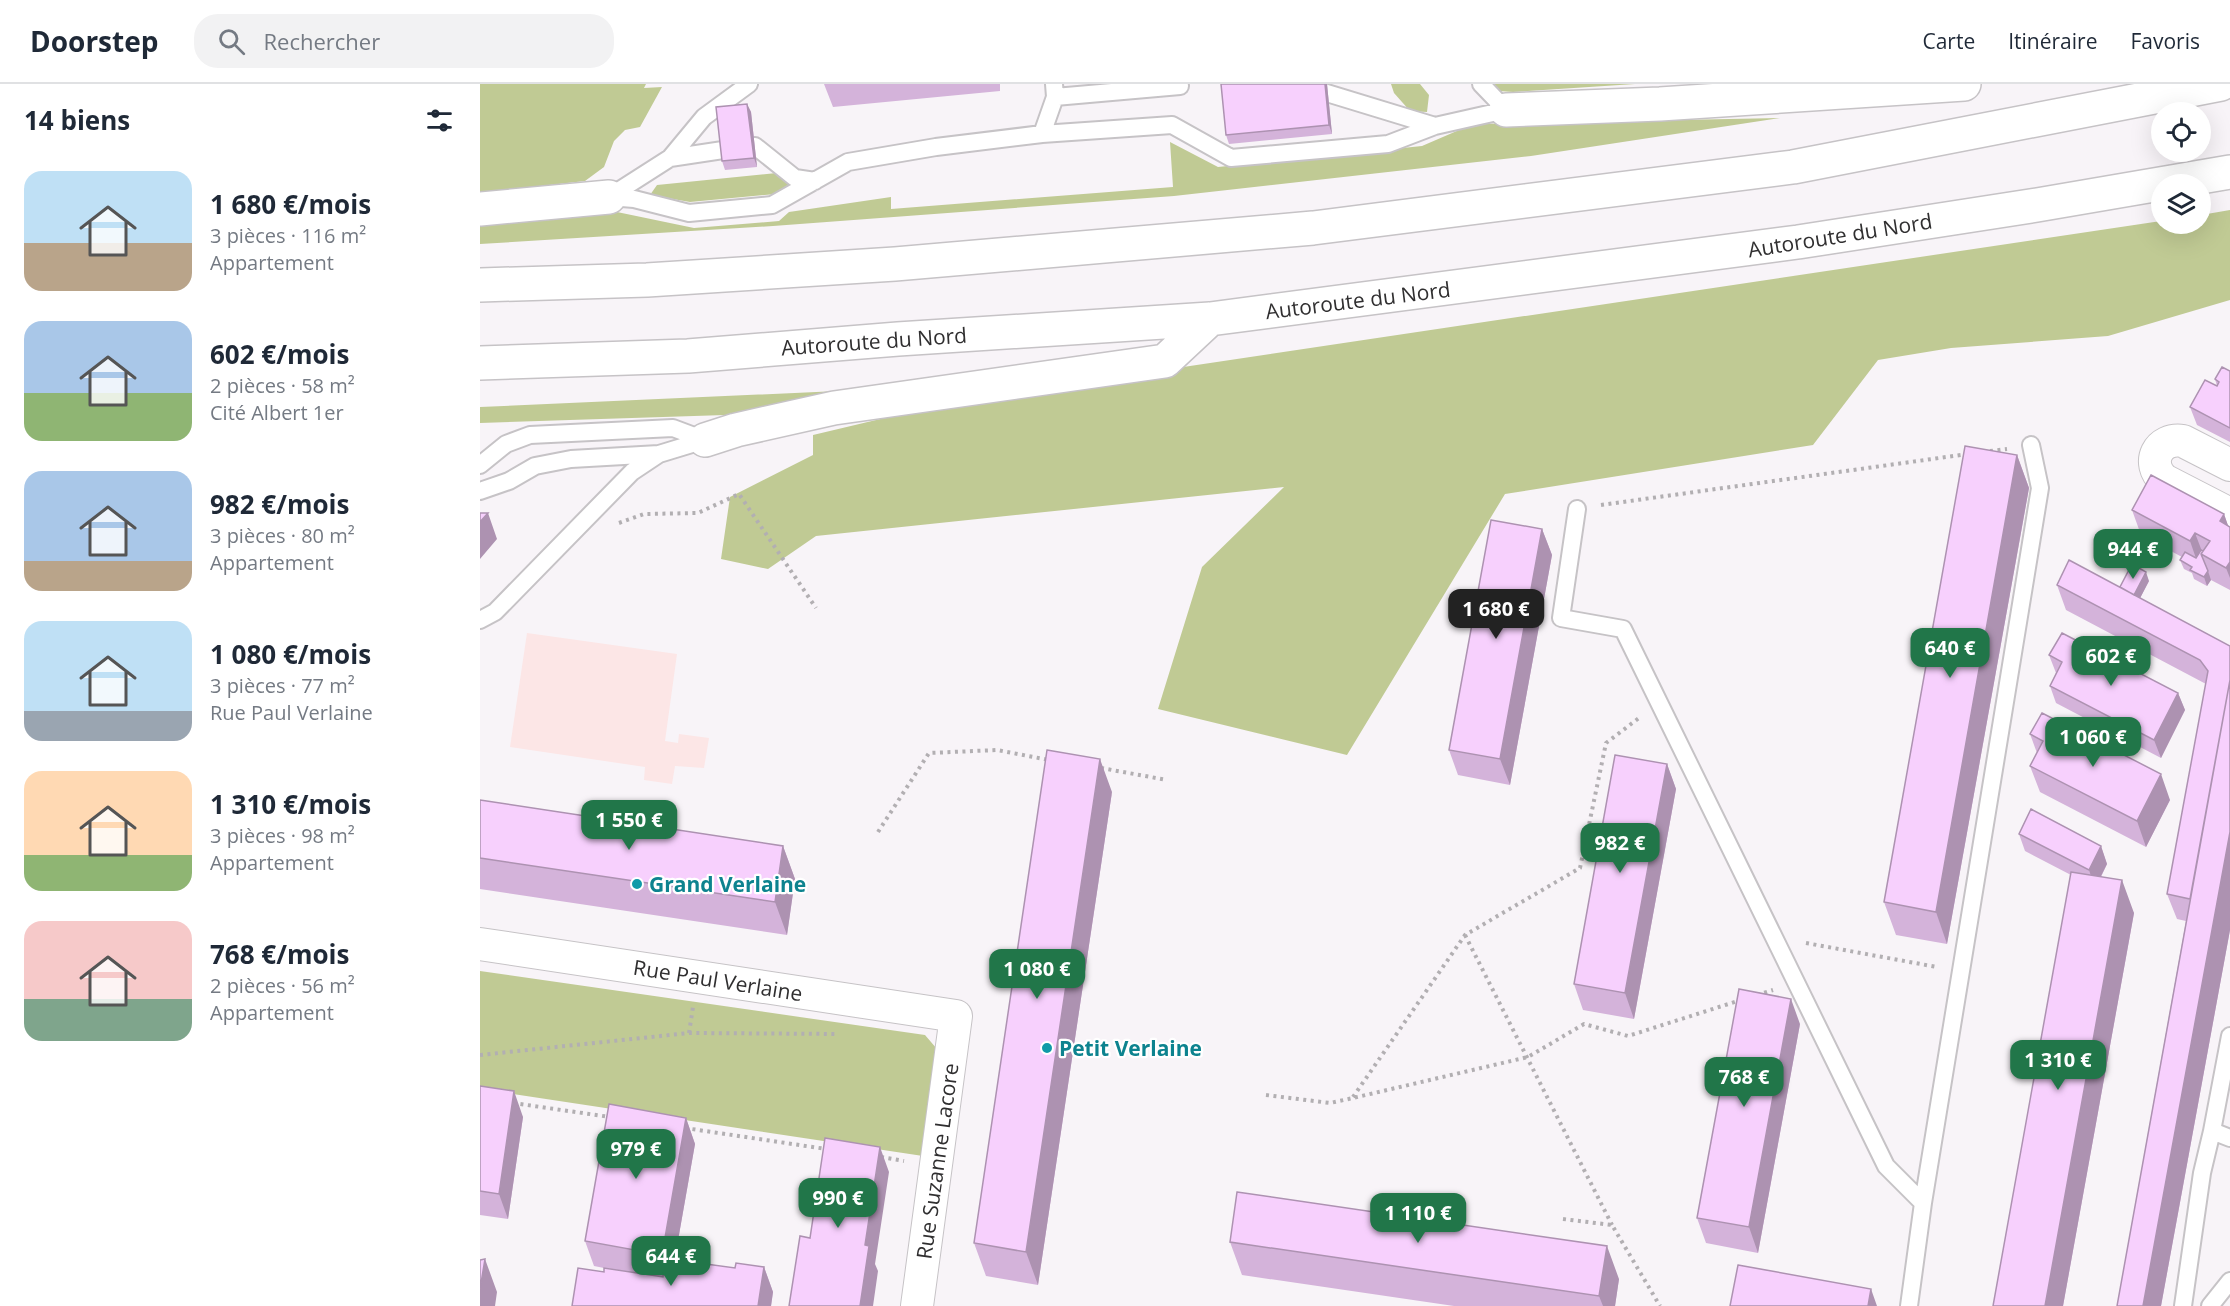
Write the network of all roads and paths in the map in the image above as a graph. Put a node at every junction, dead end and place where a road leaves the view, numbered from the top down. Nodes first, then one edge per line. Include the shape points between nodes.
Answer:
1 (748, 84) edge
2 (1481, 84) edge
3 (1964, 84) edge
4 (2221, 84) edge
5 (1180, 86) dead end
6 (1294, 88) edge
7 (1055, 91) edge
8 (1506, 110) junction
9 (1435, 126) junction
10 (1042, 134) junction
11 (755, 146) edge
12 (723, 150) edge
13 (670, 158) junction
14 (2230, 172) edge
15 (815, 181) junction
16 (609, 197) junction
17 (480, 210) edge
18 (480, 285) edge
19 (1210, 319) junction
20 (480, 363) edge
21 (705, 440) junction
22 (2031, 445) joint
23 (1985, 452) edge
24 (1973, 453) edge
25 (659, 454) junction
26 (480, 465) edge
27 (2230, 465) edge
28 (480, 491) edge
29 (1577, 509) joint
30 (2230, 514) edge
31 (614, 525) dead end
32 (816, 608) dead end
33 (480, 620) edge
34 (1659, 703) junction
35 (1053, 760) edge
36 (1099, 768) edge
37 (1167, 780) dead end
38 (878, 832) dead end
39 (1465, 935) junction
40 (1775, 939) junction
41 (480, 944) edge
42 (1961, 971) junction
43 (1796, 983) junction
44 (956, 1016) joint
45 (840, 1034) dead end
46 (2230, 1036) edge
47 (480, 1055) edge
48 (1528, 1057) junction
49 (1266, 1095) dead end
50 (1353, 1098) junction
51 (503, 1101) edge
52 (620, 1119) edge
53 (679, 1127) edge
54 (2212, 1131) junction
55 (2230, 1138) edge
56 (831, 1150) edge
57 (878, 1157) edge
58 (936, 1166) junction
59 (1923, 1203) junction
60 (1563, 1220) dead end
61 (1612, 1225) junction
62 (2230, 1281) edge
63 (917, 1306) edge
64 (1660, 1306) edge
65 (1909, 1306) edge
66 (2183, 1306) edge
67 (2210, 1306) edge

1 - 13 lane via 705,117
2 - 8 lane
3 - 8 highway
4 - 18 highway via 1793,167 1313,228 895,264 647,280
5 - 7 lane
6 - 9 lane via 1317,90
7 - 10 lane
8 - 9 lane
9 - 10 lane via 1388,144 1231,158 1172,125
10 - 15 lane via 848,162
11 - 15 lane via 795,177
12 - 13 lane
13 - 16 lane
14 - 19 highway, Autoroute du Nord via 1798,242
15 - 16 lane via 772,205 689,213
16 - 17 highway
19 - 20 highway, Autoroute du Nord via 688,356
19 - 21 highway via 1165,362 834,408
21 - 25 lane
21 - 26 lane via 673,428 530,435 506,444
22 - 23 path
22 - 42 lane via 2040,488
24 - 29 path
25 - 28 lane via 571,459 535,466 509,482
25 - 33 lane via 632,472 495,612
27 - 30 street via 2175,440 2162,445 2154,463 2164,480
29 - 34 lane via 1561,618 1623,629
31 - 32 path via 644,514 698,513 739,494
34 - 39 path via 1606,743 1580,868
34 - 40 lane
35 - 38 path via 997,750 929,753
36 - 37 path
39 - 48 path
39 - 50 path
40 - 42 path
40 - 43 lane
41 - 44 street, Rue Paul Verlaine
42 - 59 lane
43 - 48 path via 1628,1036 1584,1024
43 - 59 lane via 1886,1166
44 - 58 street, Rue Suzanne Lacore
45 - 47 path via 689,1033
46 - 54 lane
48 - 50 path
48 - 61 path
49 - 50 path via 1330,1103
51 - 52 path
53 - 56 path
54 - 55 lane
54 - 66 lane
57 - 58 path
58 - 63 street, Rue Suzanne Lacore
59 - 65 lane
60 - 61 path
61 - 64 path
62 - 67 lane

